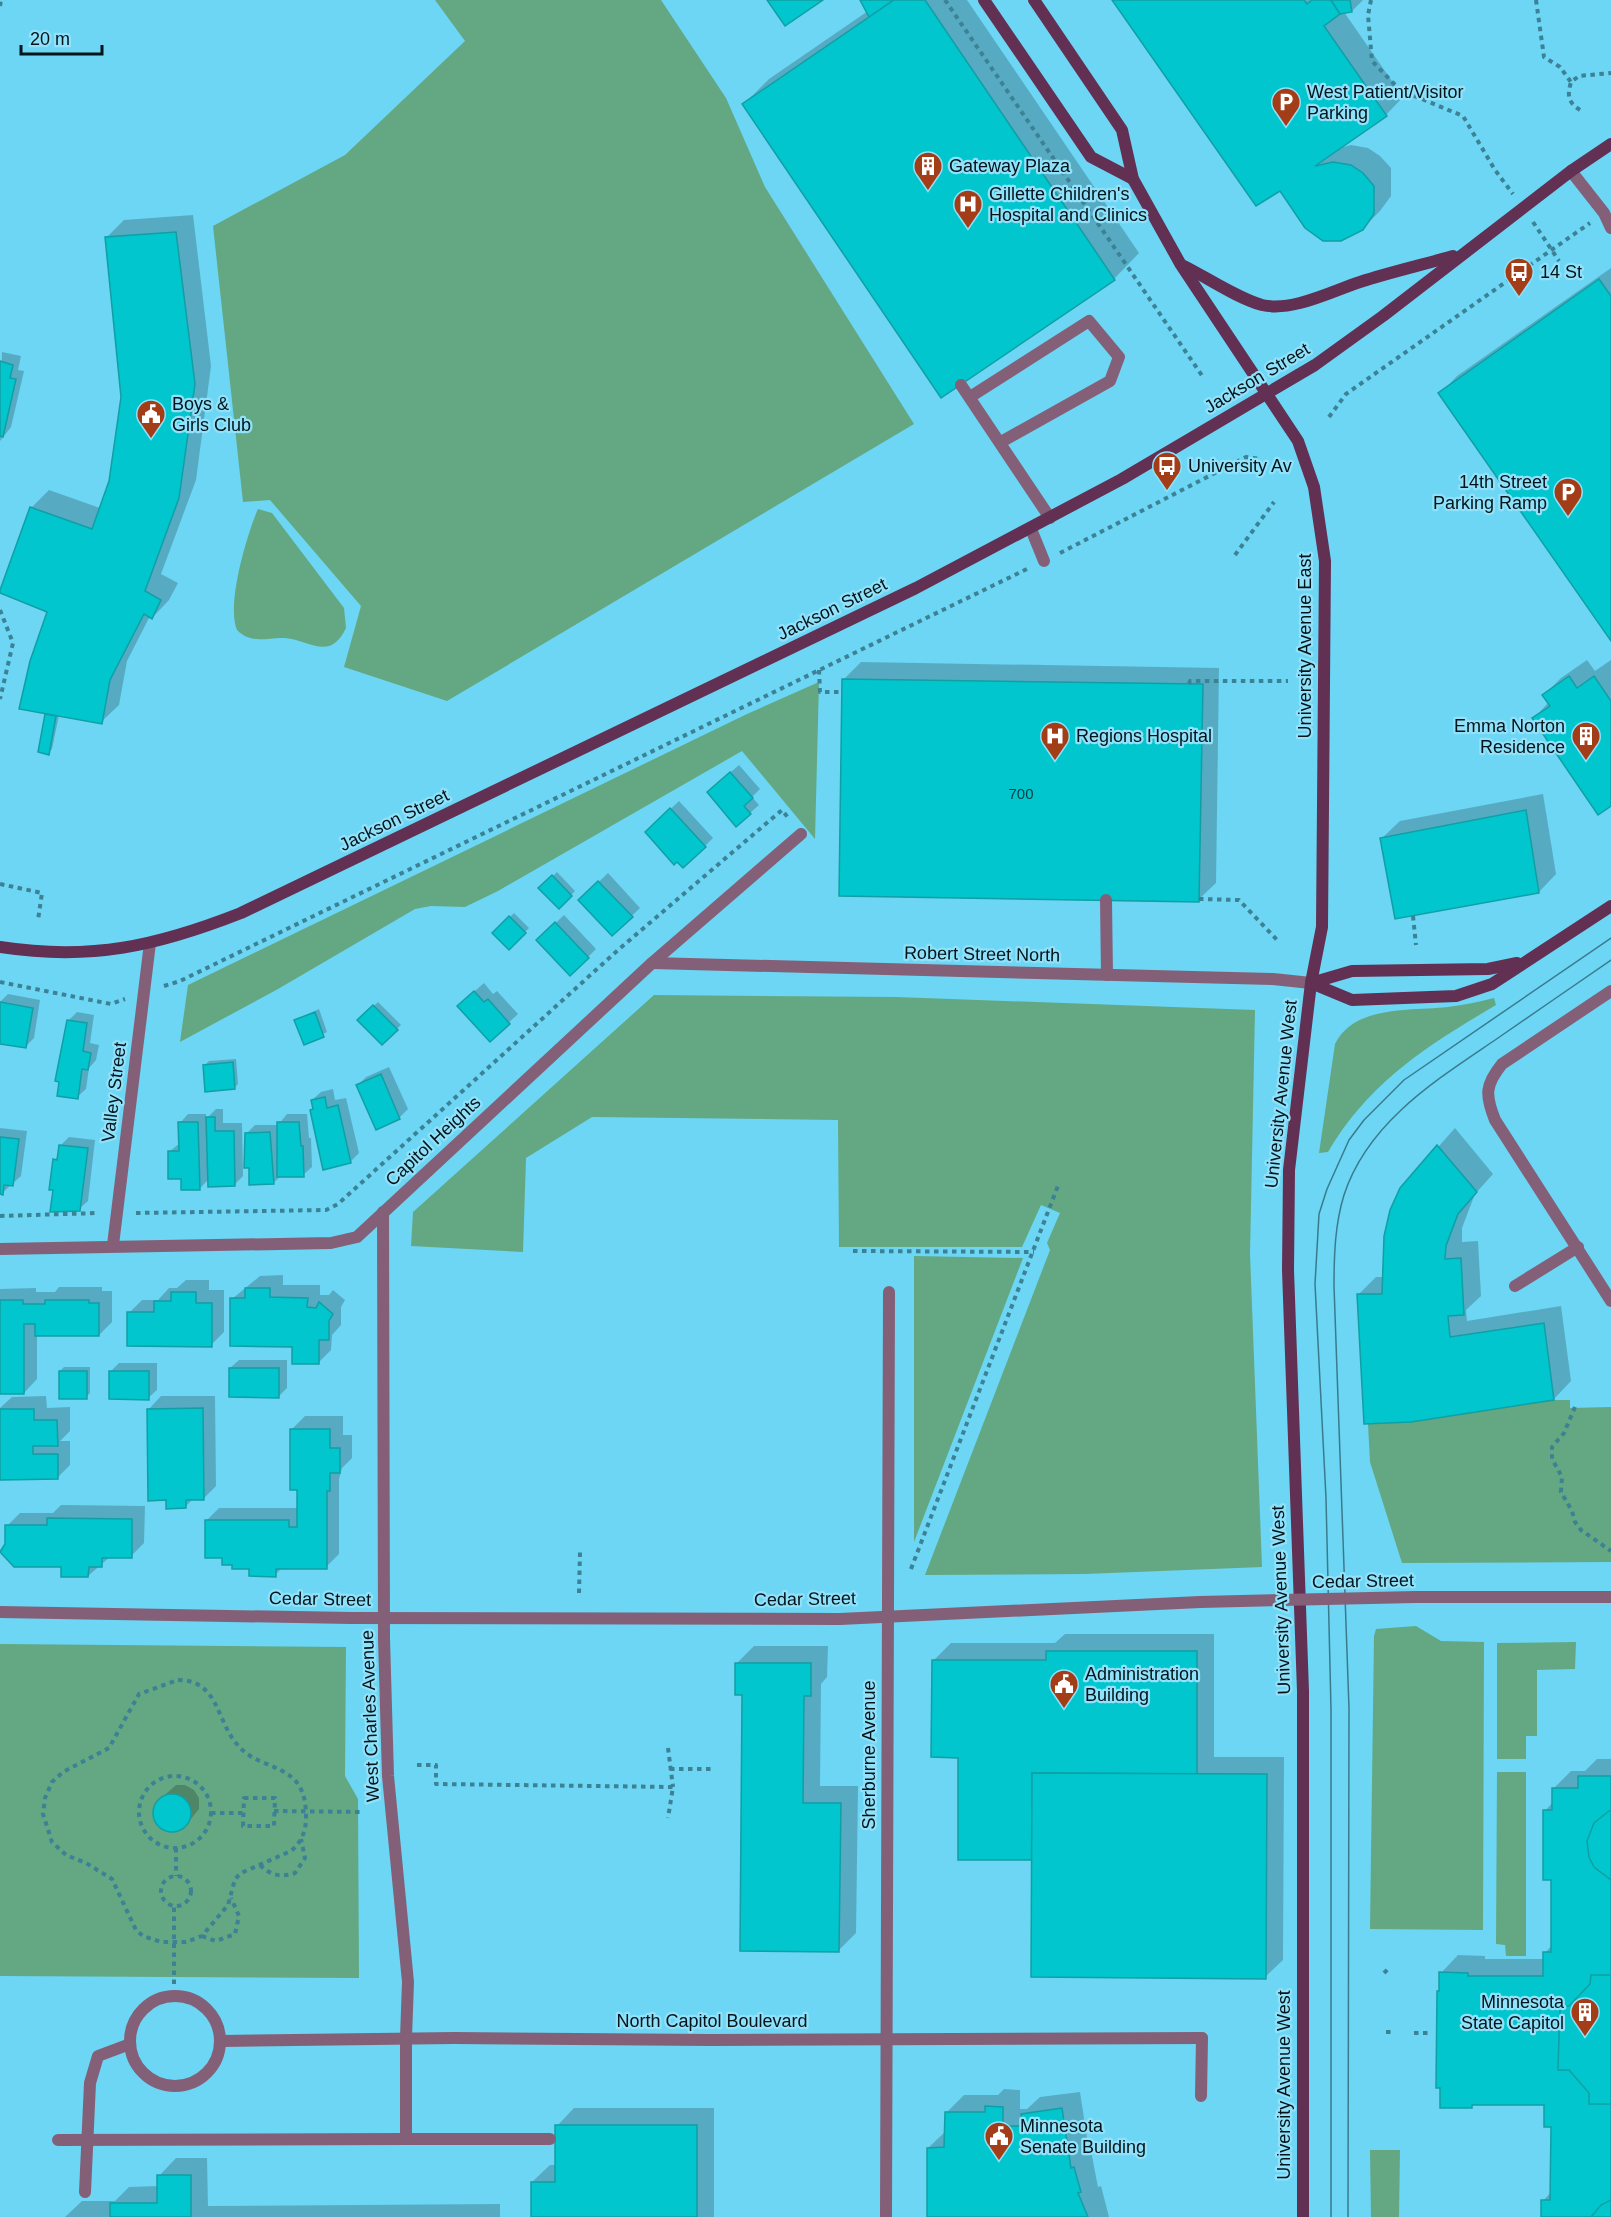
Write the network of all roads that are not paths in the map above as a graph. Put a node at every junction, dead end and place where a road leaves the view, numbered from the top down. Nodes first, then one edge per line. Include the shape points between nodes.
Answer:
1 (984, 0) edge
2 (1034, 0) edge
3 (1611, 144) edge
4 (1571, 171) junction
5 (1133, 179) junction
6 (1611, 228) edge
7 (1460, 254) junction
8 (1181, 265) junction
9 (961, 385) dead end
10 (1268, 393) junction
11 (970, 397) junction
12 (1001, 442) junction
13 (1050, 518) junction
14 (1031, 529) junction
15 (1044, 561) road end
16 (801, 834) road end
17 (1106, 900) dead end
18 (1611, 906) edge
19 (150, 943) junction
20 (0, 947) edge
21 (1526, 960) junction
22 (652, 963) junction
23 (1107, 975) junction
24 (1311, 983) junction
25 (1611, 991) edge
26 (383, 1212) junction
27 (113, 1245) junction
28 (1578, 1247) junction
29 (0, 1249) edge
30 (1515, 1286) dead end
31 (889, 1292) dead end
32 (1611, 1301) edge
33 (1611, 1597) edge
34 (0, 1612) edge
35 (887, 1615) junction
36 (384, 1618) junction
37 (406, 2038) junction
38 (886, 2039) junction
39 (221, 2041) junction
40 (130, 2044) junction
41 (1201, 2096) dead end
42 (406, 2139) junction
43 (550, 2139) dead end
44 (58, 2140) dead end
45 (86, 2140) junction
46 (85, 2192) dead end
47 (886, 2217) edge
48 (1303, 2217) edge

1 - 5 main road via 1091,157
2 - 5 main road, University Avenue East via 1122,130
3 - 4 main road, Jackson Street
4 - 6 street
4 - 7 main road, Jackson Street
5 - 8 main road, University Avenue East
7 - 8 main road via 1279,305 1251,301
7 - 10 main road, Jackson Street via 1374,323
8 - 10 main road, University Avenue East
9 - 11 street
10 - 13 main road, Jackson Street
10 - 24 main road, University Avenue East via 1298,441 1311,478 1325,561 1322,927
11 - 12 street
11 - 12 street via 1089,321 1119,357 1110,381
12 - 13 street
13 - 14 main road, Jackson Street
14 - 15 street
14 - 19 main road, Jackson Street via 241,913 197,931
16 - 22 street, Capitol Heights
17 - 23 street
18 - 21 main road, Robert Street North
19 - 20 main road, Jackson Street via 108,952 65,954
19 - 27 street, Valley Street
21 - 24 main road, Robert Street North via 1488,969 1352,971
21 - 24 main road, Robert Street North via 1492,984 1456,996 1352,1000
22 - 23 street, Robert Street North
22 - 26 street, Capitol Heights
23 - 24 street, Robert Street North
24 - 48 main road, University Avenue West via 1289,1170 1288,1259 1303,1691
25 - 28 street via 1502,1064 1490,1079 1487,1101 1495,1120
26 - 27 street, Capitol Heights via 357,1237 331,1243
26 - 36 street, West Charles Avenue
27 - 29 street, Capitol Heights
28 - 30 street
28 - 32 street
31 - 35 street, Sherburne Avenue
33 - 35 street, Cedar Street, bridge via 1200,1602
34 - 36 street, Cedar Street
35 - 36 street, Cedar Street
35 - 38 street, Sherburne Avenue
36 - 37 street, West Charles Avenue via 388,1776 408,1982
37 - 38 street, North Capitol Boulevard
37 - 39 street, North Capitol Boulevard
37 - 42 street, West Charles Avenue
38 - 41 street, North Capitol Boulevard via 1202,2038
38 - 47 street, Sherburne Avenue
39 - 40 street via 217,2059 208,2071 197,2081 183,2085 154,2081 134,2059
39 - 40 street via 213,2016 203,2005 175,1995 148,2005 131,2029
40 - 45 street via 98,2056 90,2084
42 - 43 street
42 - 45 street
44 - 45 street
45 - 46 street

